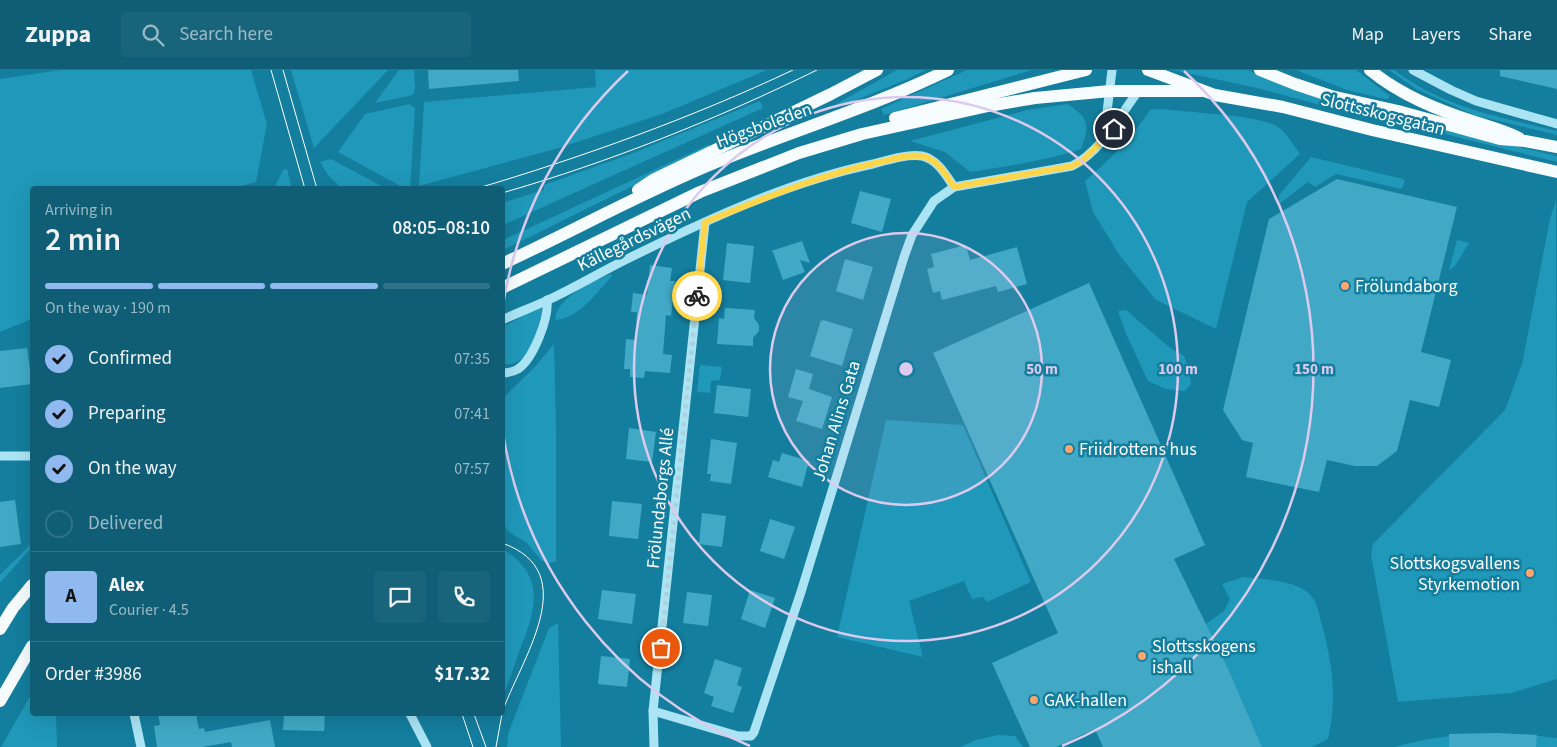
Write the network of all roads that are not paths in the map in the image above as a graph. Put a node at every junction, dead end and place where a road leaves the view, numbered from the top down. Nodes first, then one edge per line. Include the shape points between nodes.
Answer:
1 (876, 70) edge
2 (948, 70) edge
3 (1086, 70) edge
4 (1112, 70) edge
5 (1148, 70) edge
6 (1260, 70) edge
7 (1370, 70) edge
8 (1413, 70) edge
9 (1139, 90) junction
10 (1110, 91) junction
11 (1201, 91) junction
12 (1557, 124) edge
13 (1104, 138) junction
14 (1525, 141) junction
15 (1557, 147) edge
16 (799, 153) junction
17 (1557, 172) edge
18 (954, 187) junction
19 (595, 219) junction
20 (705, 222) junction
21 (505, 263) edge
22 (505, 287) edge
23 (547, 300) junction
24 (505, 319) edge
25 (505, 372) edge
26 (0, 456) edge
27 (30, 456) edge
28 (30, 587) edge
29 (0, 629) edge
30 (30, 649) edge
31 (0, 700) edge
32 (653, 711) junction
33 (134, 716) edge
34 (411, 716) edge
35 (141, 747) edge
36 (427, 747) edge
37 (654, 747) edge

1 - 19 main road, Högsboleden via 653,180
2 - 19 main road, Högsboleden via 866,107 718,161
3 - 16 main road, Högsboleden via 880,122 831,138
4 - 10 street
5 - 11 main road, Slottsskogsgatan
6 - 14 main road, Slottsskogsgatan via 1331,96 1398,110 1500,139
7 - 14 main road, Slottsskogsgatan via 1397,89 1434,107 1504,130
8 - 12 street via 1476,101
9 - 10 main road, Slottsskogsgatan
9 - 11 main road, Slottsskogsgatan
9 - 13 street, Johan Alins Gata via 1114,129
10 - 13 street
10 - 16 main road, Högsboleden via 988,106 862,134
11 - 17 main road, Slottsskogsgatan via 1284,107
13 - 18 street, Johan Alins Gata via 1082,161 1072,166
14 - 15 main road, Slottsskogsgatan
16 - 22 main road, Högsboleden via 700,192
18 - 20 street, Källegårdsvägen via 931,160 921,156 902,157 840,171
18 - 32 street, Johan Alins Gata via 934,201 912,235 754,732 751,736 738,736
19 - 21 main road, Högsboleden
20 - 23 street, Källegårdsvägen
20 - 32 street, Frölundaborgs Allé
23 - 24 street, Källegårdsvägen
23 - 25 street via 544,327 525,362 516,370
26 - 27 street
28 - 29 main road
30 - 31 main road
32 - 37 street, Frölundaborgs Allé
33 - 35 street
34 - 36 street

